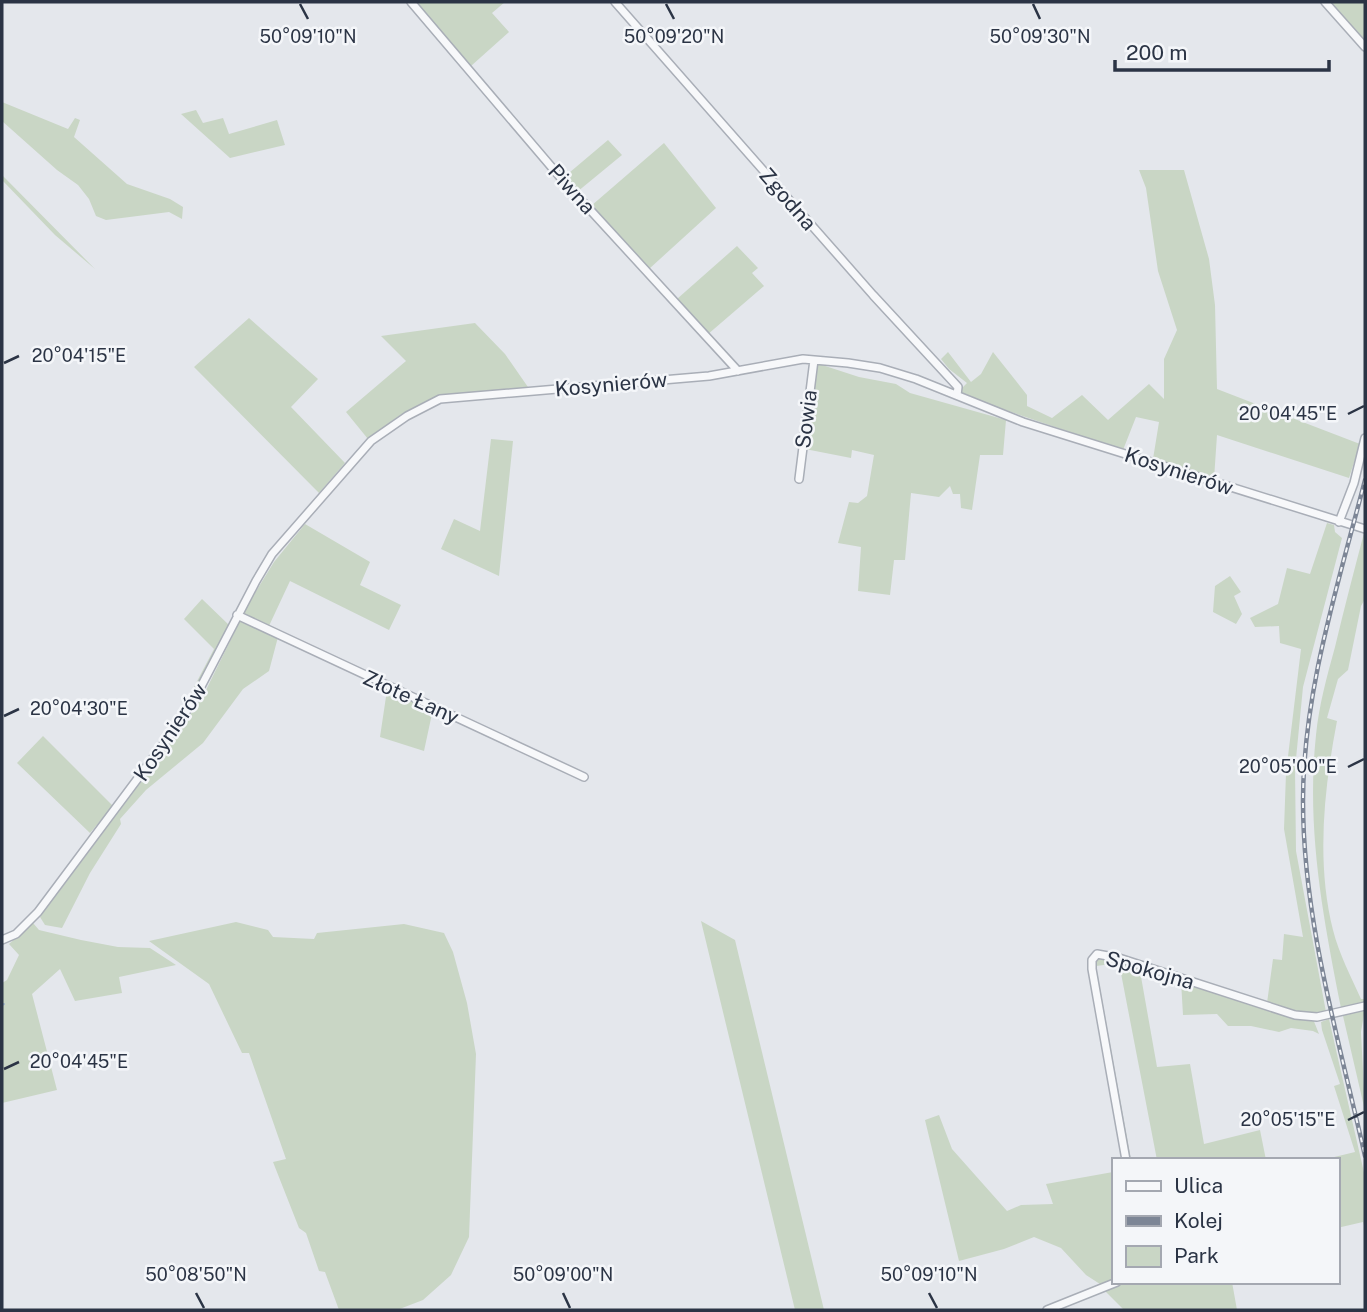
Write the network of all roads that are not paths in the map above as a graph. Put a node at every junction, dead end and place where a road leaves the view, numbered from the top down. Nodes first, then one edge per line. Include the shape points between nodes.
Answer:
1 (411, 2) edge
2 (615, 2) edge
3 (1325, 2) edge
4 (1365, 47) edge
5 (814, 360) junction
6 (738, 371) junction
7 (957, 395) junction
8 (1365, 438) edge
9 (799, 479) dead end
10 (1339, 522) junction
11 (1365, 529) edge
12 (237, 615) junction
13 (584, 777) dead end
14 (2, 940) edge
15 (1365, 1006) edge
16 (1126, 1158) edge
17 (1113, 1284) edge
18 (1047, 1310) edge

1 - 6 street, Piwna via 560,177
2 - 7 street, Zgodna via 958,387
3 - 4 street
5 - 6 street, Kosynierów
5 - 7 street, Kosynierów via 880,368
5 - 9 street, Sowia
6 - 12 street, Kosynierów via 440,399 371,441 272,554
7 - 10 street, Kosynierów via 1023,422
8 - 10 street
10 - 11 street, Kosynierów
12 - 13 street, Złote Łany
12 - 14 street, Kosynierów via 194,700 68,873 26,925
15 - 16 street, Spokojna via 1317,1017 1295,1015 1097,954 1092,969
17 - 18 street

